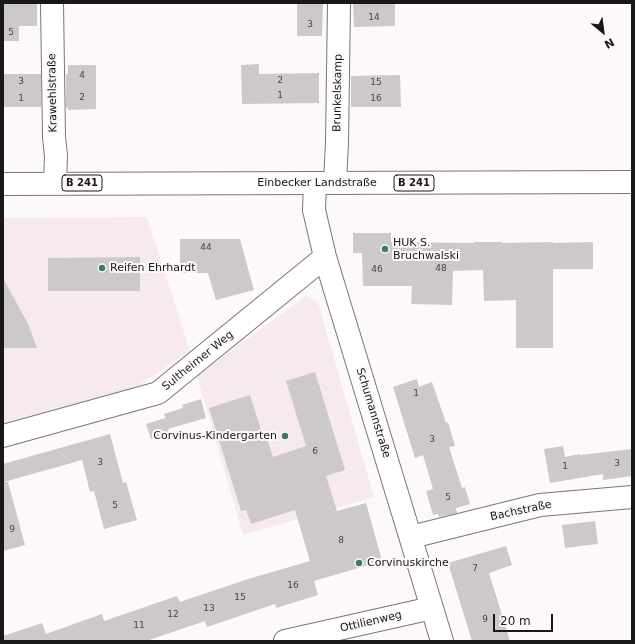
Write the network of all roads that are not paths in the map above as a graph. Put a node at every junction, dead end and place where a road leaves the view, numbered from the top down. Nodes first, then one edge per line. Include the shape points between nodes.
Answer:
1 (52, 3) edge
2 (339, 3) edge
3 (632, 182) edge
4 (55, 183) junction
5 (325, 183) junction
6 (3, 184) edge
7 (325, 257) junction
8 (3, 436) edge
9 (632, 497) edge
10 (411, 537) junction
11 (432, 608) junction
12 (286, 641) edge
13 (442, 641) edge

1 - 4 street, Krawehlstraße
2 - 5 street, Brunkelskamp via 337,142
3 - 5 street, Einbecker Landstraße / B 241
4 - 5 street, Einbecker Landstraße / B 241
4 - 6 street, Einbecker Landstraße / B 241
5 - 7 street, Schumannstraße via 314,210
7 - 8 street, Sultheimer Weg via 158,393
7 - 10 street, Schumannstraße
9 - 10 street, Bachstraße via 540,505
10 - 11 street, Schumannstraße
11 - 12 street, Ottilienweg
11 - 13 street, Schumannstraße

